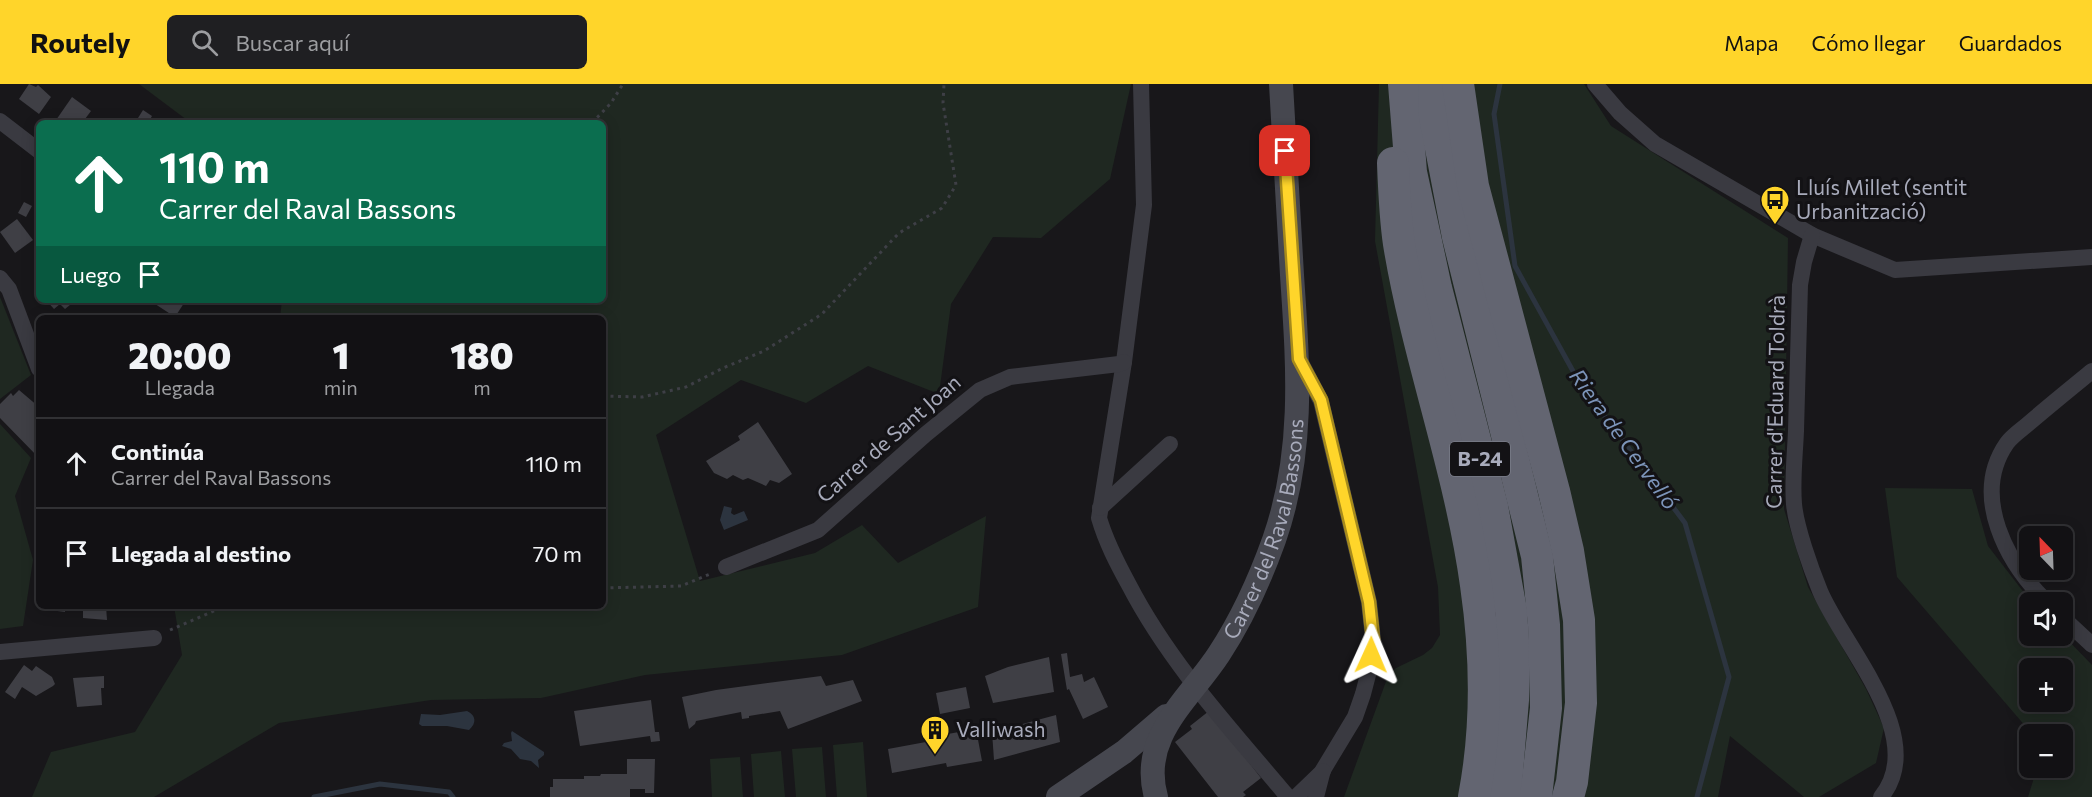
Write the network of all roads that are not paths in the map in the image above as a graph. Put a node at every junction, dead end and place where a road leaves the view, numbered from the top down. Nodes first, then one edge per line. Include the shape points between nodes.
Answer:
1 (1142, 84) edge
2 (1281, 84) edge
3 (1398, 84) edge
4 (1404, 84) edge
5 (1434, 84) edge
6 (1458, 84) edge
7 (1595, 84) edge
8 (0, 121) edge
9 (36, 149) edge
10 (1812, 235) junction
11 (2092, 257) edge
12 (0, 278) edge
13 (1299, 359) junction
14 (36, 361) edge
15 (1124, 362) junction
16 (2092, 371) edge
17 (1170, 444) dead end
18 (1100, 507) junction
19 (726, 567) road end
20 (2039, 592) edge
21 (2073, 627) edge
22 (154, 638) road end
23 (2092, 645) edge
24 (0, 652) edge
25 (1195, 686) junction
26 (1180, 705) junction
27 (1323, 770) junction
28 (1058, 797) edge
29 (1156, 797) edge
30 (1288, 797) edge
31 (1296, 797) edge
32 (1316, 797) edge
33 (1474, 797) edge
34 (1505, 797) edge
35 (1536, 797) edge
36 (1568, 797) edge
37 (1881, 797) edge

1 - 15 street via 1144,205
2 - 13 street, Carrer del Raval Bassons
3 - 33 highway via 1392,144 1399,242 1476,584 1482,641 1482,709
4 - 34 highway, B-24 via 1411,172 1436,288 1492,506 1511,610 1515,656
5 - 35 highway, B-24 via 1435,117 1458,237 1537,556 1546,708
6 - 36 highway via 1473,186 1554,491 1579,620 1581,703
7 - 10 street via 1655,144
8 - 9 street
10 - 11 street via 1895,270
10 - 37 street, Carrer d'Eduard Toldrà via 1800,285 1794,505 1820,590 1872,682 1894,733 1895,771
12 - 14 street via 9,289
13 - 25 street, Carrer del Raval Bassons via 1295,451 1275,538 1244,610
13 - 27 street via 1321,400 1369,602 1373,639 1369,671 1354,717
15 - 18 street
15 - 19 street, Carrer de Sant Joan via 1010,377 980,390 818,530
16 - 20 street via 2007,442 1992,476 1992,507 2000,536 2017,566
17 - 18 street
18 - 25 street via 1106,542 1147,620
21 - 23 street
22 - 24 street
25 - 26 street, Carrer del Raval Bassons
25 - 30 street
26 - 28 street via 1124,752
26 - 29 street via 1156,745 1152,768
27 - 31 street
27 - 32 street

